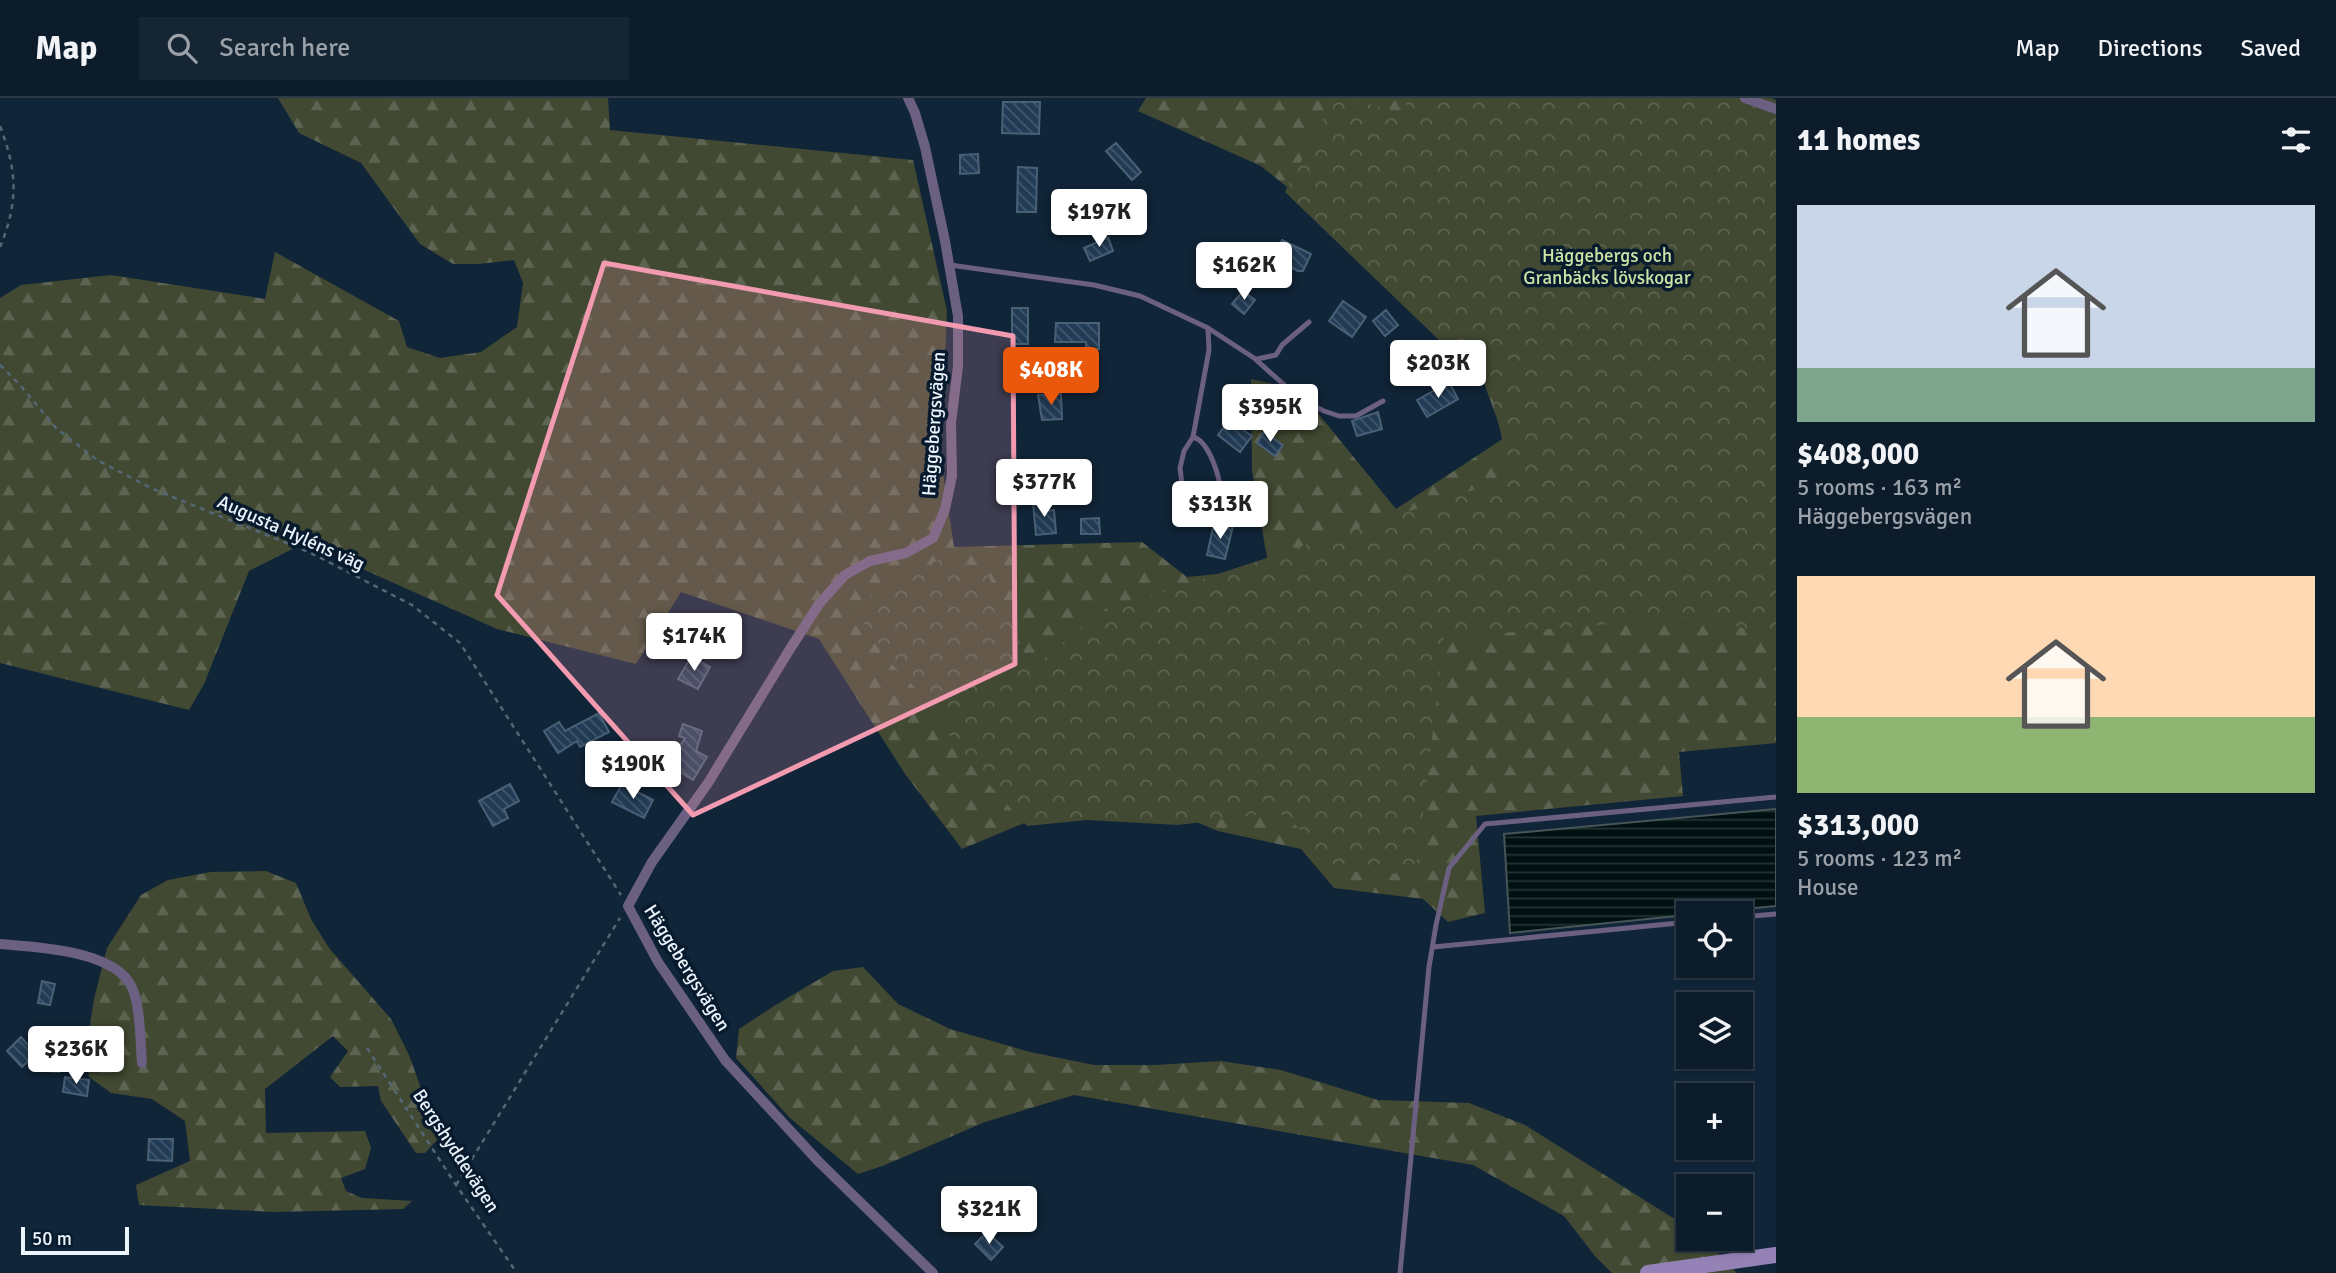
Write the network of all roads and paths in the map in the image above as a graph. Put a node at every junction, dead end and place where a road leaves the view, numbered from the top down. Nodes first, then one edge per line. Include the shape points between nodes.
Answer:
1 (908, 98) edge
2 (1745, 98) edge
3 (1776, 109) edge
4 (0, 126) edge
5 (0, 247) edge
6 (950, 265) junction
7 (1309, 322) dead end
8 (1208, 328) junction
9 (1254, 358) junction
10 (0, 365) edge
11 (1383, 401) dead end
12 (1193, 438) junction
13 (1776, 797) edge
14 (628, 906) junction
15 (1776, 914) edge
16 (1753, 916) edge
17 (1676, 923) edge
18 (0, 944) edge
19 (1433, 947) junction
20 (368, 1048) dead end
21 (142, 1063) dead end
22 (456, 1185) junction
23 (1776, 1255) edge
24 (517, 1273) edge
25 (933, 1273) edge
26 (1400, 1273) edge
27 (1648, 1273) edge

1 - 6 street, Häggebergsvägen via 925,146
2 - 3 street
4 - 5 path via 12,156 14,203
6 - 8 lane via 1140,296
6 - 14 street, Häggebergsvägen via 958,316 952,476 933,538 845,575 819,604
7 - 9 lane via 1276,355
8 - 9 lane
8 - 12 lane via 1209,350
9 - 11 lane via 1300,399 1324,411 1356,415
10 - 14 path, Augusta Hyléns väg via 57,428 97,460 153,489 311,553 412,605 460,643
12 - 12 lane via 1180,468 1182,484 1195,507 1206,510 1216,505 1220,494 1215,466 1206,446
13 - 19 lane via 1485,824 1449,868
14 - 22 path
14 - 25 street, Häggebergsvägen via 658,962 725,1060 819,1162
15 - 16 lane
17 - 19 lane
18 - 21 street via 56,950 99,960 115,969 129,982 136,1005
19 - 26 lane
20 - 22 path, Bergshyddevägen
22 - 24 path, Bergshyddevägen
23 - 27 street

